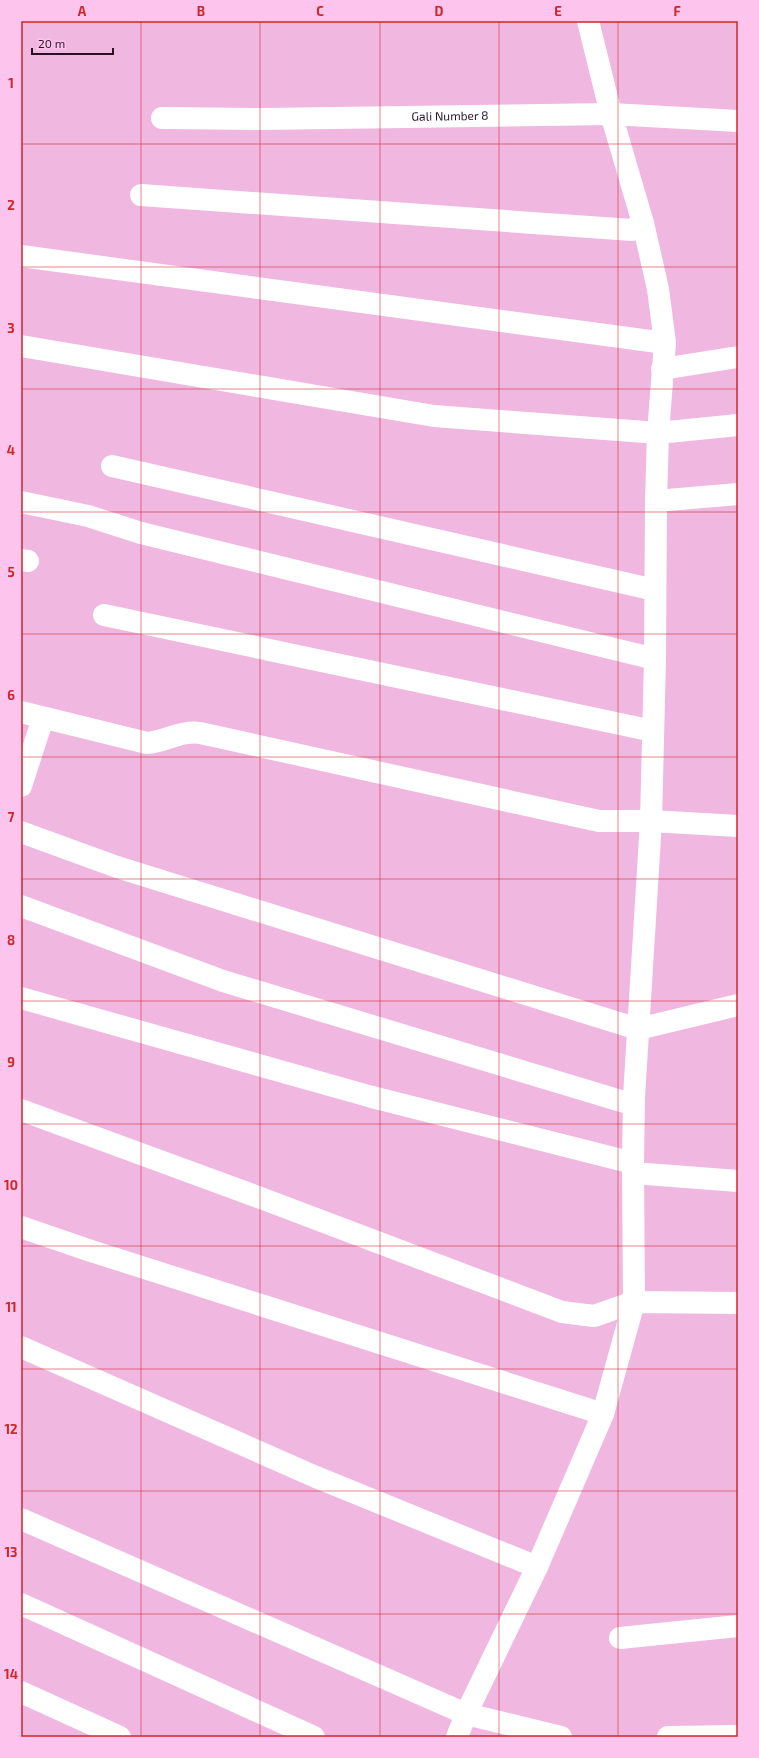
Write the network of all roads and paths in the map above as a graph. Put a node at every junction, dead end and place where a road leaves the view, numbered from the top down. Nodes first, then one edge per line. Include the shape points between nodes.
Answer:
1 (588, 21) edge
2 (611, 114) junction
3 (162, 118) dead end
4 (738, 122) edge
5 (141, 195) dead end
6 (643, 223) junction
7 (21, 256) edge
8 (664, 343) junction
9 (21, 346) edge
10 (738, 357) edge
11 (662, 370) junction
12 (738, 425) edge
13 (658, 433) junction
14 (112, 466) dead end
15 (738, 494) edge
16 (656, 501) junction
17 (21, 502) edge
18 (655, 590) junction
19 (104, 615) dead end
20 (655, 659) junction
21 (21, 712) edge
22 (43, 718) junction
23 (653, 731) junction
24 (21, 786) edge
25 (651, 822) junction
26 (738, 826) edge
27 (21, 832) edge
28 (21, 906) edge
29 (21, 998) edge
30 (738, 1005) edge
31 (638, 1029) junction
32 (634, 1097) junction
33 (21, 1110) edge
34 (633, 1168) junction
35 (738, 1181) edge
36 (21, 1227) edge
37 (634, 1302) junction
38 (738, 1303) edge
39 (21, 1347) edge
40 (603, 1414) junction
41 (21, 1519) edge
42 (537, 1567) junction
43 (21, 1604) edge
44 (738, 1626) edge
45 (620, 1638) dead end
46 (21, 1692) edge
47 (466, 1714) junction
48 (738, 1736) edge
49 (120, 1737) edge
50 (314, 1737) edge
51 (457, 1737) edge
52 (561, 1737) edge
53 (668, 1737) edge

1 - 2 street
2 - 3 street, Gali Number 8
2 - 4 street, Gali Number 8
2 - 6 street
5 - 6 street via 632,230
6 - 8 street via 658,289
7 - 8 street
8 - 11 street
9 - 13 street via 434,416
10 - 11 street
11 - 13 street
12 - 13 street
13 - 16 street
14 - 18 street
15 - 16 street
16 - 18 street
17 - 20 street via 88,516 141,533
18 - 20 street
19 - 23 street
20 - 23 street
21 - 22 street
22 - 24 street
22 - 25 street via 147,742 191,732 200,733 599,821
23 - 25 street
25 - 26 street
25 - 31 street
27 - 31 street via 117,867
28 - 32 street via 223,981 631,1104
29 - 34 street
30 - 31 street
31 - 32 street
32 - 34 street
33 - 37 street via 562,1312 594,1316
34 - 35 street
34 - 37 street
36 - 40 street
37 - 38 street
37 - 40 street
39 - 42 street via 316,1477
40 - 42 street
41 - 47 street
42 - 47 street
43 - 50 street
44 - 45 street
46 - 49 street
47 - 51 street
47 - 52 street
48 - 53 street

